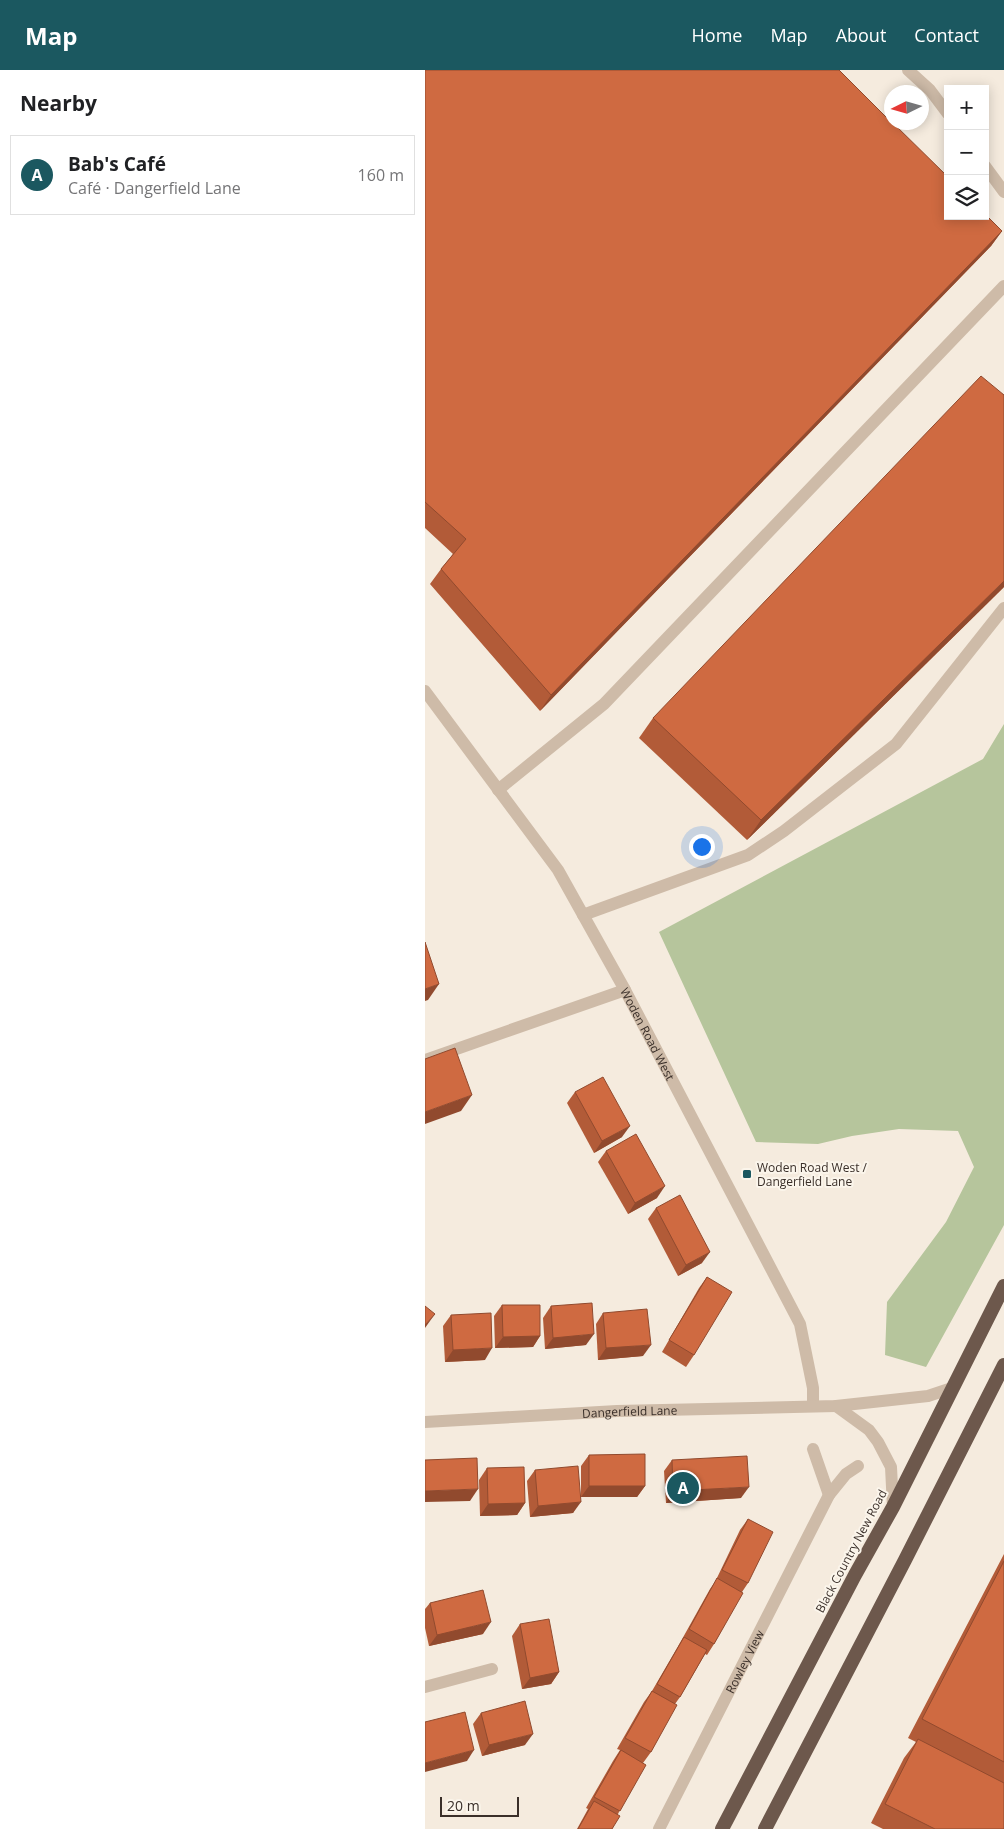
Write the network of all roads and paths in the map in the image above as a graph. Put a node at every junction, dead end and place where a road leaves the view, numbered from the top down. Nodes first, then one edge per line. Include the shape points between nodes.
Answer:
1 (908, 70) edge
2 (944, 109) edge
3 (989, 171) edge
4 (1004, 192) edge
5 (1004, 286) edge
6 (1004, 608) edge
7 (425, 691) edge
8 (498, 790) junction
9 (583, 915) junction
10 (625, 990) junction
11 (425, 1060) edge
12 (1004, 1286) edge
13 (1004, 1365) edge
14 (952, 1388) junction
15 (813, 1405) junction
16 (836, 1406) junction
17 (425, 1422) edge
18 (813, 1449) dead end
19 (859, 1466) dead end
20 (829, 1495) junction
21 (893, 1507) junction
22 (492, 1669) dead end
23 (425, 1688) edge
24 (659, 1829) edge
25 (722, 1829) edge
26 (765, 1829) edge

1 - 2 street
3 - 4 street
5 - 8 street via 604,704
6 - 9 street via 896,744 784,831 747,855
7 - 8 street, Woden Road West
8 - 9 street, Woden Road West via 558,870
9 - 10 street, Woden Road West
10 - 11 street
10 - 15 street, Woden Road West via 800,1324 813,1388
12 - 14 highway, Black Country New Road
13 - 26 highway
14 - 16 street, Dangerfield Lane via 928,1396
14 - 21 highway, Black Country New Road
15 - 16 street, Dangerfield Lane
15 - 17 street, Dangerfield Lane via 617,1411
16 - 21 street via 869,1430 878,1442 891,1466
18 - 20 street
19 - 20 street, Rowley View via 846,1474
20 - 24 street, Rowley View
21 - 25 highway, Black Country New Road
22 - 23 street

